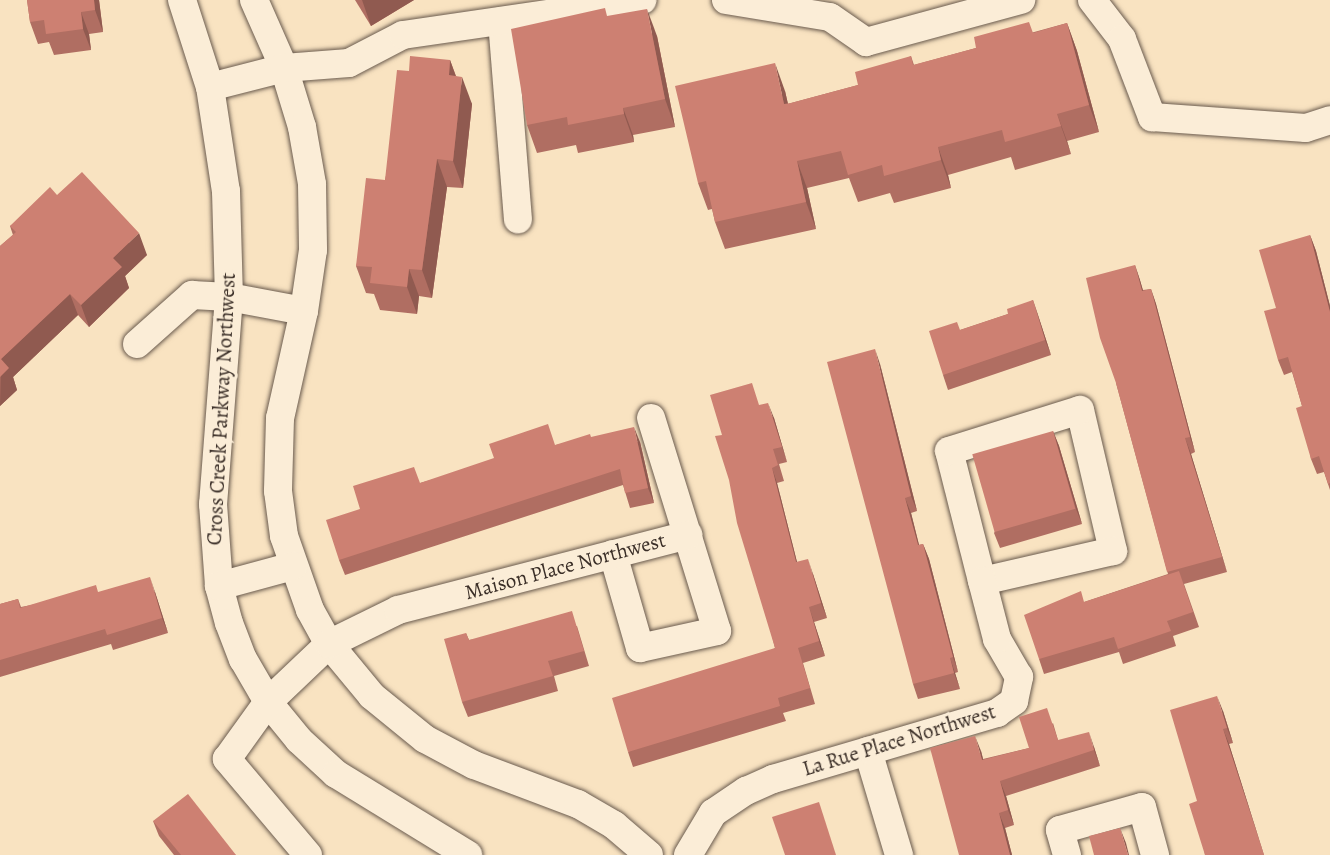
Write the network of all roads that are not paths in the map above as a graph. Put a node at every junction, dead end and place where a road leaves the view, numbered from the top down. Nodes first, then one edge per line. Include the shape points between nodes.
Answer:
1 (182, 0) edge
2 (254, 0) edge
3 (642, 0) edge
4 (726, 0) edge
5 (1020, 0) edge
6 (1092, 0) edge
7 (836, 8) edge
8 (512, 13) edge
9 (284, 68) junction
10 (210, 87) junction
11 (1330, 120) edge
12 (518, 219) dead end
13 (229, 297) junction
14 (304, 311) junction
15 (137, 344) dead end
16 (651, 418) dead end
17 (688, 534) junction
18 (613, 554) junction
19 (293, 566) junction
20 (982, 581) junction
21 (219, 586) junction
22 (330, 644) junction
23 (268, 702) junction
24 (868, 751) junction
25 (640, 852) edge
26 (308, 855) edge
27 (468, 855) edge
28 (688, 855) edge
29 (899, 855) edge
30 (1067, 855) edge
31 (1155, 855) edge

1 - 10 street, Cross Creek Parkway Northwest
2 - 9 street
3 - 8 street
4 - 7 street
5 - 7 street via 866,42
6 - 11 street via 1122,39 1152,117 1306,128
8 - 9 street via 403,35 349,63
8 - 12 street
9 - 10 street
9 - 14 street via 302,127 312,184 313,249
10 - 13 street, Cross Creek Parkway Northwest via 226,191
13 - 14 street
13 - 15 street via 192,295
13 - 21 street, Cross Creek Parkway Northwest via 213,504
14 - 19 street via 280,418 278,491
16 - 17 street, Maison Place Northwest
17 - 18 street, Maison Place Northwest
17 - 18 street via 717,631 640,648
18 - 22 street, Maison Place Northwest via 398,610
19 - 21 street
19 - 22 street
20 - 20 street, La Rue Place Northwest via 1113,551 1080,410 949,451
20 - 24 street, La Rue Place Northwest via 997,639 1019,677 1014,700 997,713
21 - 23 street, Cross Creek Parkway Northwest via 243,659
22 - 23 street, Maison Place Northwest
22 - 25 street via 372,696 425,739 474,765 578,804
23 - 26 street, Maison Place Northwest via 226,759
23 - 27 street, Cross Creek Parkway Northwest via 299,740 336,774
24 - 28 street, La Rue Place Northwest via 746,791 713,813
24 - 29 street
30 - 31 street via 1060,830 1142,807

